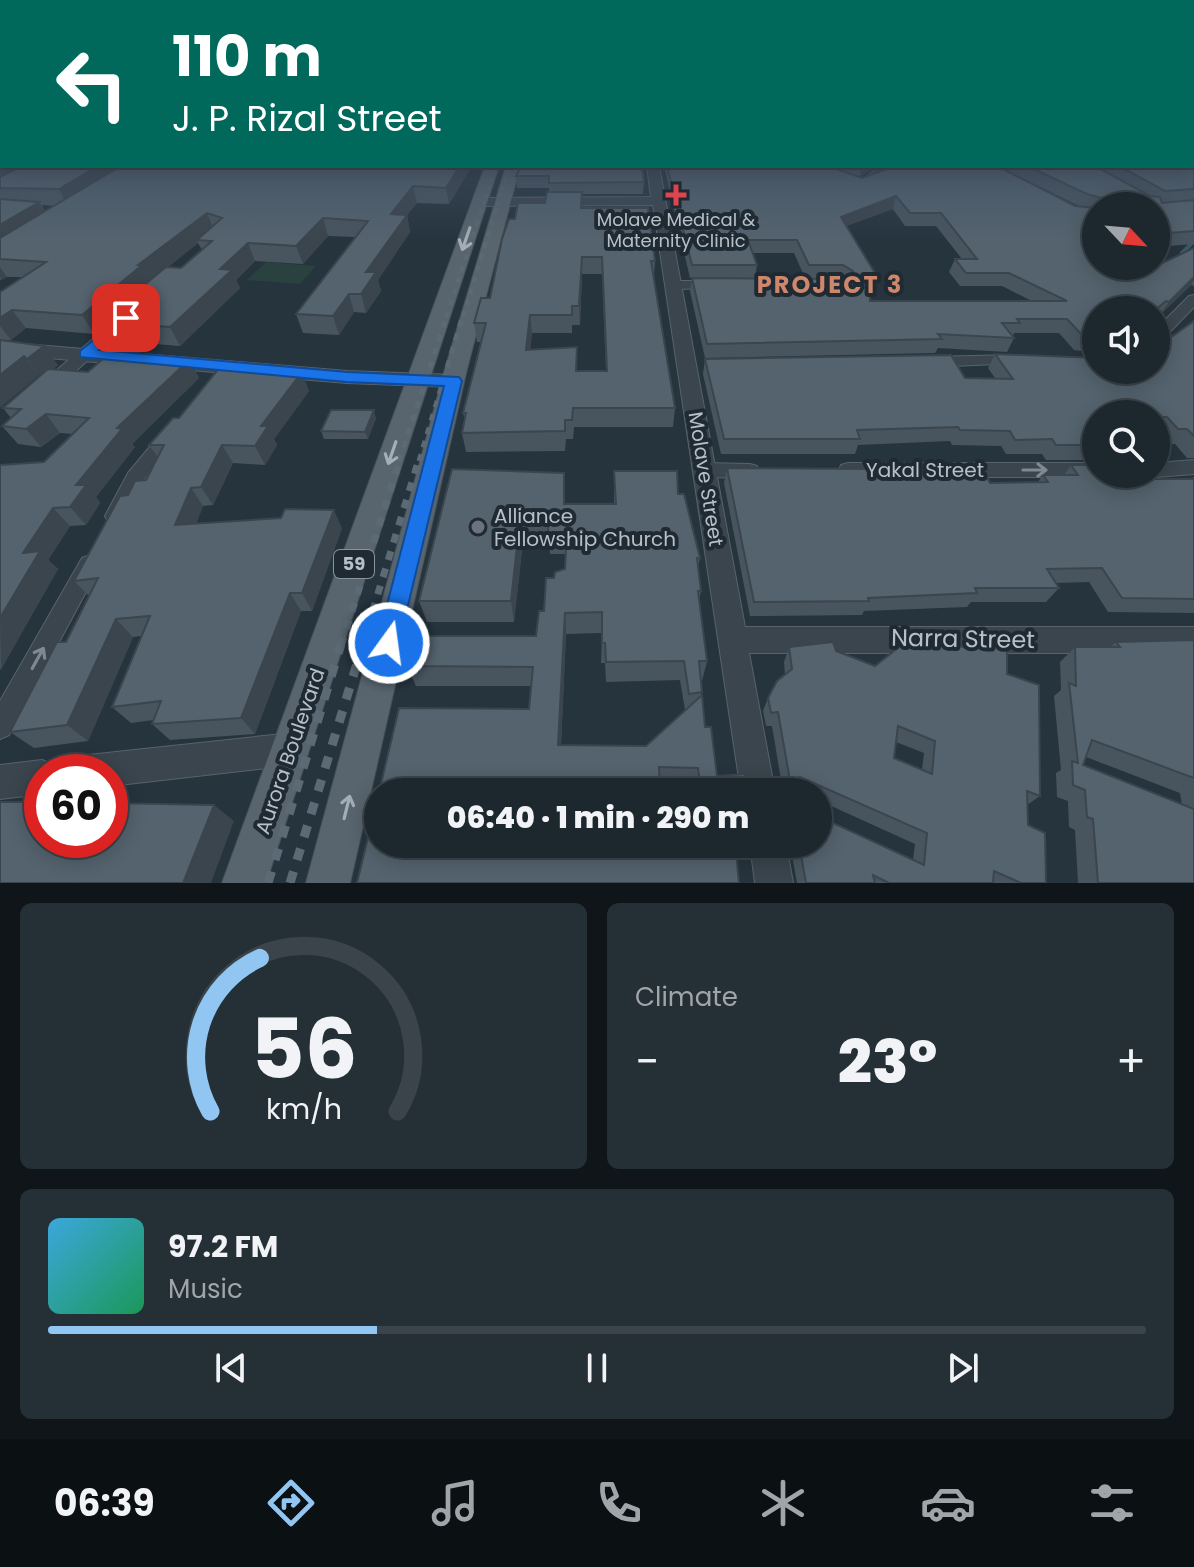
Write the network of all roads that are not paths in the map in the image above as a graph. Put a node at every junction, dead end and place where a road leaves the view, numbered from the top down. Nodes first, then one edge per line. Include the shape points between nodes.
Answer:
1 (492, 168) edge
2 (512, 168) edge
3 (653, 168) edge
4 (879, 168) edge
5 (853, 184) edge
6 (659, 201) junction
7 (490, 202) junction
8 (674, 285) junction
9 (734, 285) edge
10 (1194, 299) edge
11 (143, 303) edge
12 (1170, 324) edge
13 (0, 348) edge
14 (85, 354) junction
15 (1025, 360) edge
16 (918, 362) edge
17 (231, 367) junction
18 (418, 380) junction
19 (453, 381) junction
20 (212, 388) edge
21 (33, 400) edge
22 (184, 419) edge
23 (1194, 467) edge
24 (1170, 469) edge
25 (705, 470) junction
26 (829, 470) edge
27 (1082, 470) edge
28 (771, 471) edge
29 (732, 640) junction
30 (1194, 640) edge
31 (0, 726) edge
32 (292, 749) junction
33 (128, 767) edge
34 (756, 778) edge
35 (24, 779) edge
36 (0, 782) edge
37 (770, 858) edge
38 (244, 883) edge
39 (328, 883) edge
40 (774, 883) edge

1 - 7 main road, Aurora Boulevard / 59
2 - 7 main road, Aurora Boulevard / 59
3 - 6 street, Molave Street
4 - 5 street via 879,174 863,184
6 - 7 street
6 - 8 street, Molave Street
7 -> 18 main road, Aurora Boulevard / 59
7 - 19 main road, Aurora Boulevard / 59
8 - 9 street
8 - 25 street, Molave Street via 696,366
10 - 12 street
11 - 14 street
13 - 14 street
14 - 17 street
14 - 21 street
15 - 16 street
17 - 18 street
17 - 20 street
18 - 19 street
18 -> 32 main road, Aurora Boulevard / 59
39 -> 19 main road, Aurora Boulevard / 59
31 -> 22 street via 135,478
23 - 24 street
25 - 28 street
25 - 29 street, Molave Street
26 -> 27 street, Yakal Street
29 - 30 street, Narra Street
29 - 34 street, Molave Street
32 - 33 street
32 - 38 main road, Aurora Boulevard / 59
35 - 36 street
37 - 40 street

